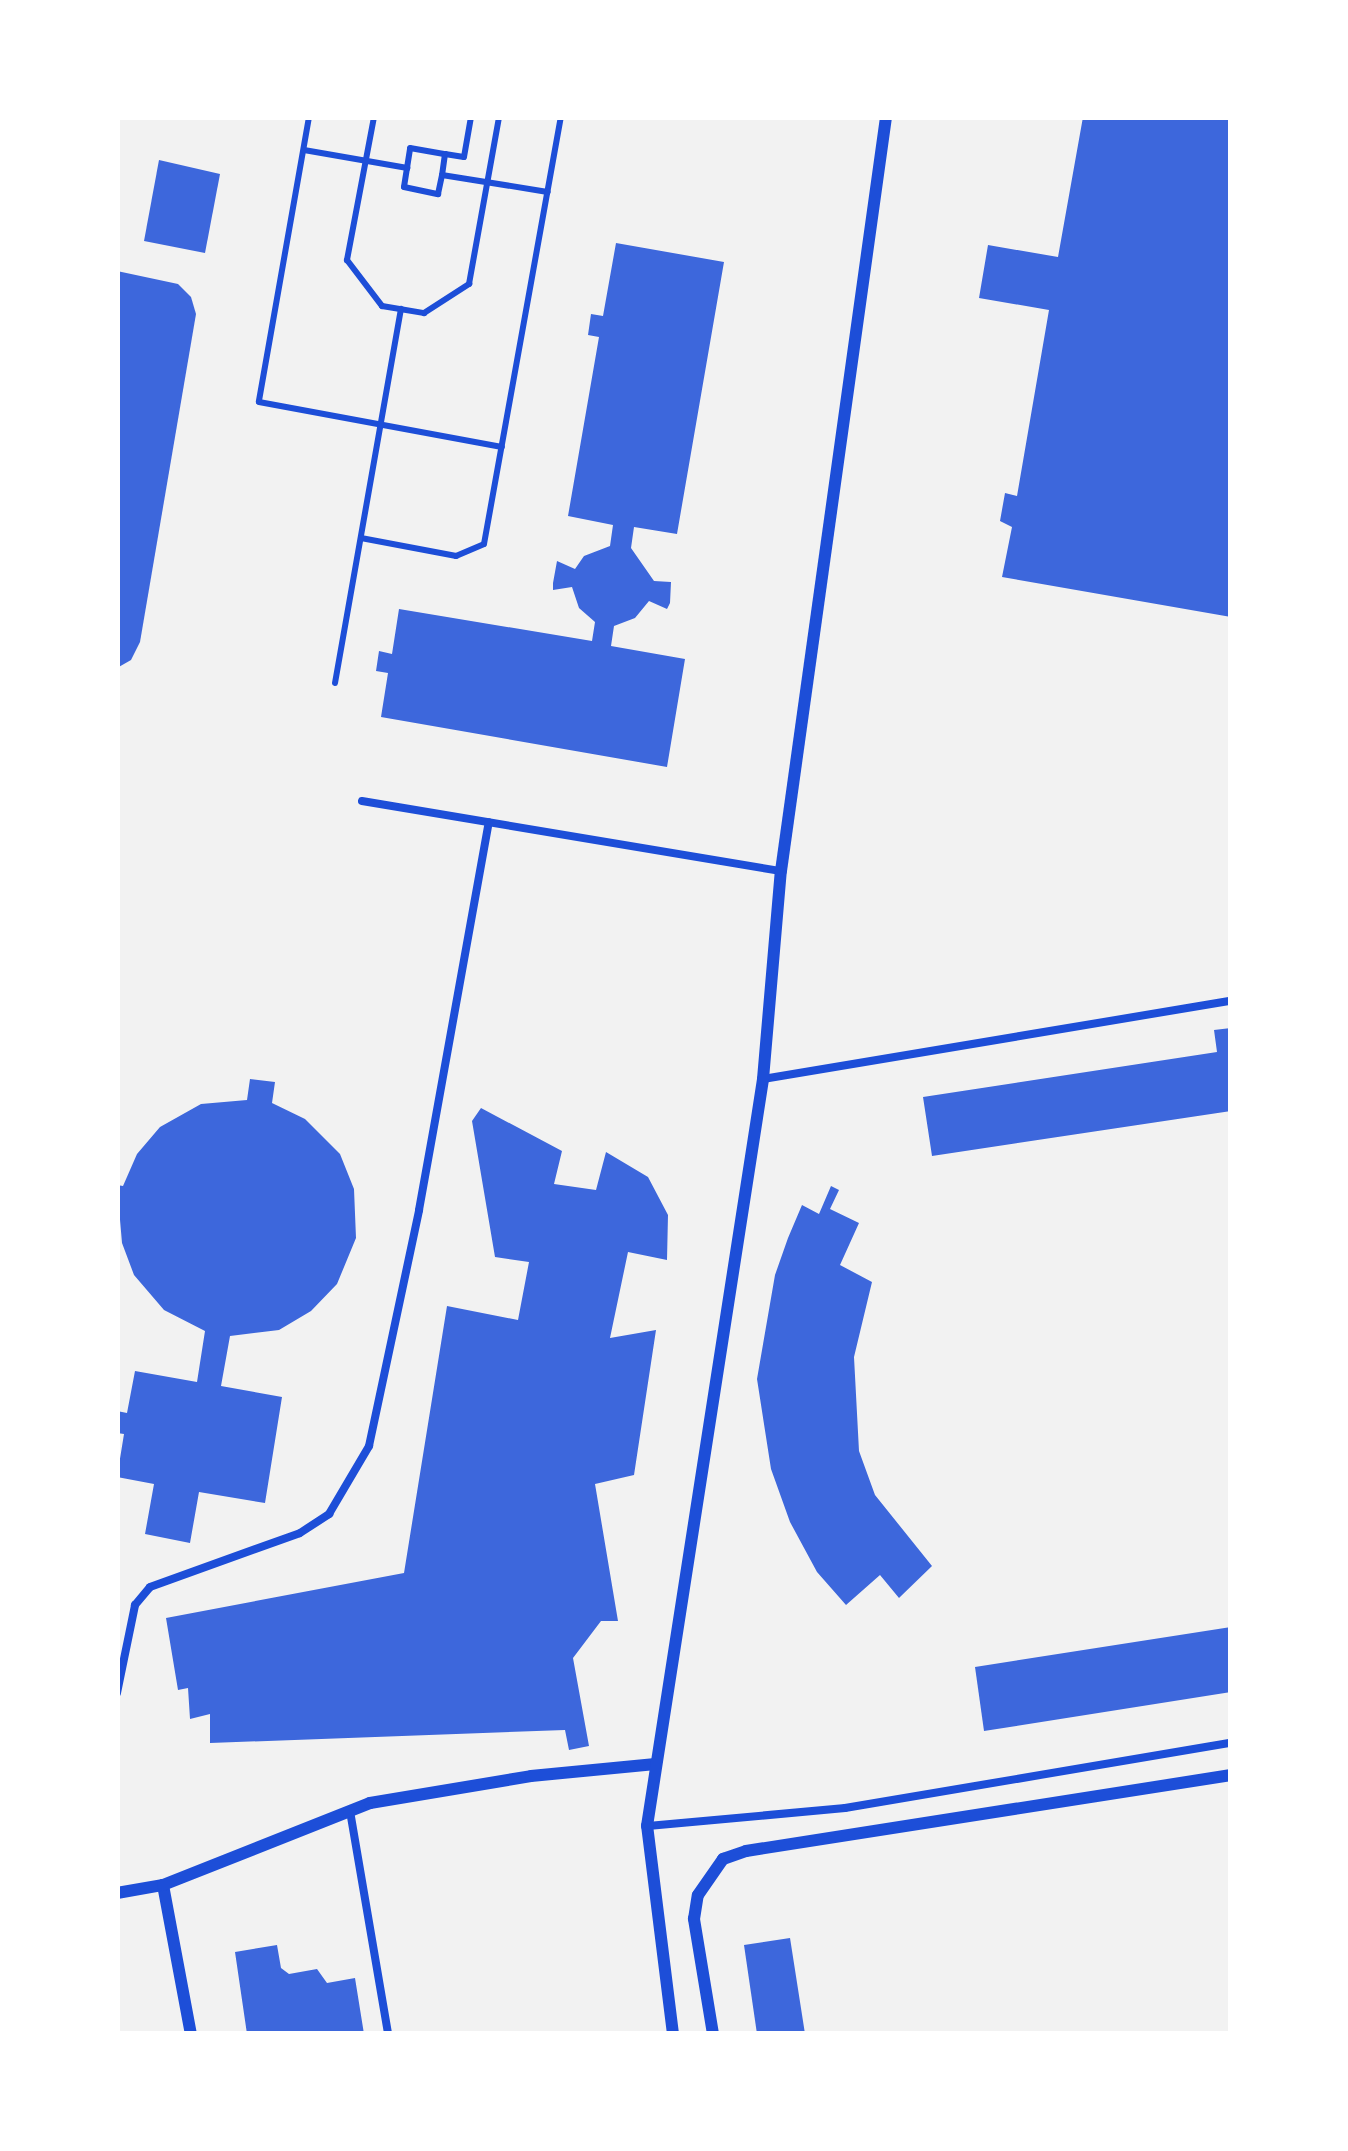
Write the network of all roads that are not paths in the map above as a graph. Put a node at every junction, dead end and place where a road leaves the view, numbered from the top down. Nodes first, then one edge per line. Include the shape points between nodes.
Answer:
1 (886, 117) edge
2 (362, 801) dead end
3 (489, 822) junction
4 (781, 871) junction
5 (1231, 1001) edge
6 (763, 1079) junction
7 (117, 1693) edge
8 (1231, 1743) edge
9 (656, 1764) junction
10 (1231, 1775) edge
11 (350, 1811) junction
12 (646, 1826) junction
13 (163, 1885) junction
14 (117, 1893) edge
15 (191, 2034) edge
16 (388, 2034) edge
17 (674, 2034) edge
18 (712, 2034) edge

1 - 4 street
2 - 3 lane
3 - 4 lane
3 - 7 lane via 369,1446 351,1484 315,1524 150,1587 135,1604
4 - 6 street
5 - 6 lane
6 - 9 street
8 - 12 lane via 845,1808
9 - 11 street via 531,1776
9 - 12 street
10 - 18 street via 723,1859 698,1895 694,1919
11 - 13 street
11 - 16 lane
12 - 17 street
13 - 14 street
13 - 15 street

